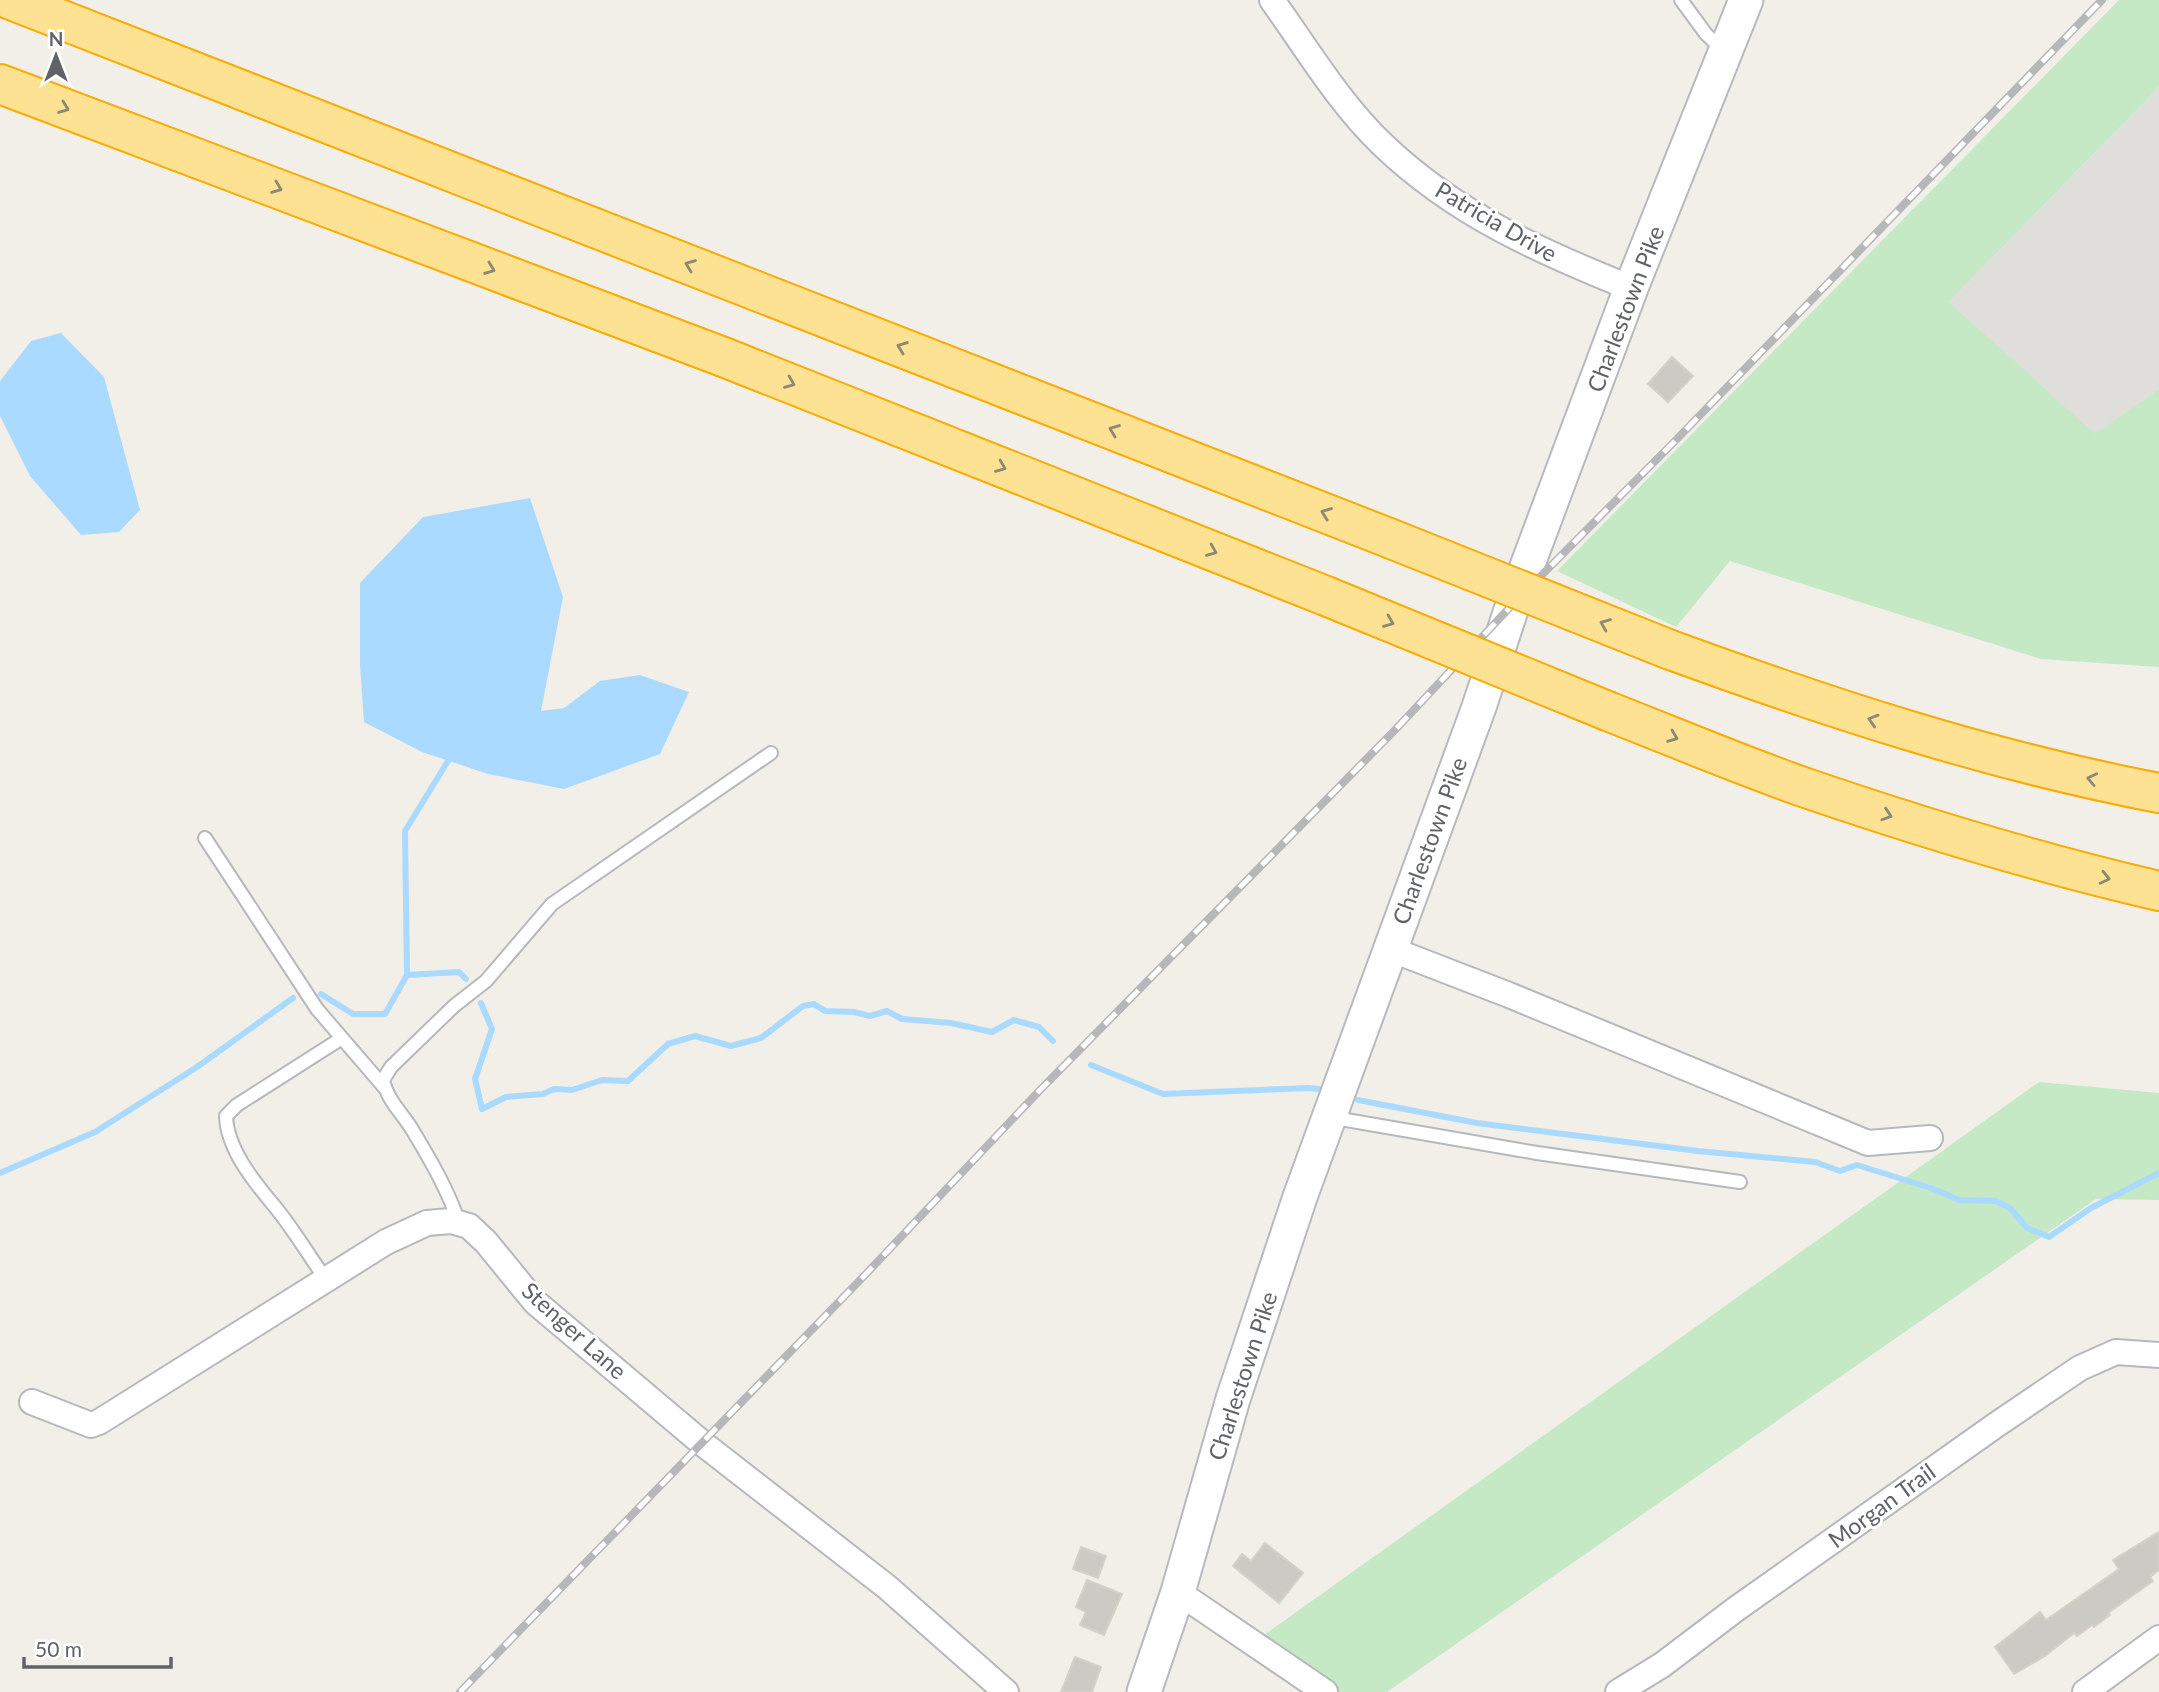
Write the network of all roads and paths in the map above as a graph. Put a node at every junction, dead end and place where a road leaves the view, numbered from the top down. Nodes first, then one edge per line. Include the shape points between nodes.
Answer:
1 (10, 0) edge
2 (1272, 0) edge
3 (1681, 0) edge
4 (1746, 0) edge
5 (1726, 53) junction
6 (0, 84) edge
7 (1631, 288) junction
8 (771, 754) dead end
9 (2159, 793) edge
10 (205, 838) dead end
11 (2159, 891) edge
12 (1390, 949) junction
13 (342, 1038) junction
14 (384, 1087) junction
15 (1329, 1117) junction
16 (1930, 1138) dead end
17 (1741, 1182) dead end
18 (459, 1223) junction
19 (325, 1278) junction
20 (2159, 1355) edge
21 (32, 1402) dead end
22 (1178, 1592) junction
23 (2159, 1639) edge
24 (1322, 1691) edge
25 (1006, 1692) edge
26 (1144, 1692) edge
27 (1618, 1692) edge
28 (2085, 1692) edge

9 -> 1 highway, bridge via 1958,745 1668,649
2 - 7 street, Patricia Drive via 1348,107 1417,175 1464,209 1527,244
3 - 5 lane
4 - 5 street, Charlestown Pike
5 - 7 street, Charlestown Pike
6 -> 11 highway, bridge via 726,358 1800,786 1932,830
7 - 12 street, Charlestown Pike
8 - 14 lane via 552,904 486,981 391,1067
10 - 13 lane via 302,987
12 - 15 street, Charlestown Pike
12 - 16 street via 1868,1143
13 - 14 lane
13 - 19 lane via 226,1116 234,1148 258,1188
14 - 18 lane via 447,1189
15 - 17 lane
15 - 22 street, Charlestown Pike via 1233,1399
18 - 19 street via 427,1223
18 - 25 street, Stenger Lane via 486,1242 536,1302 702,1443 887,1587
19 - 21 street via 99,1422 91,1425
20 - 27 street, Morgan Trail via 2116,1352 2080,1368
22 - 24 street
22 - 26 street, Charlestown Pike
23 - 28 street

